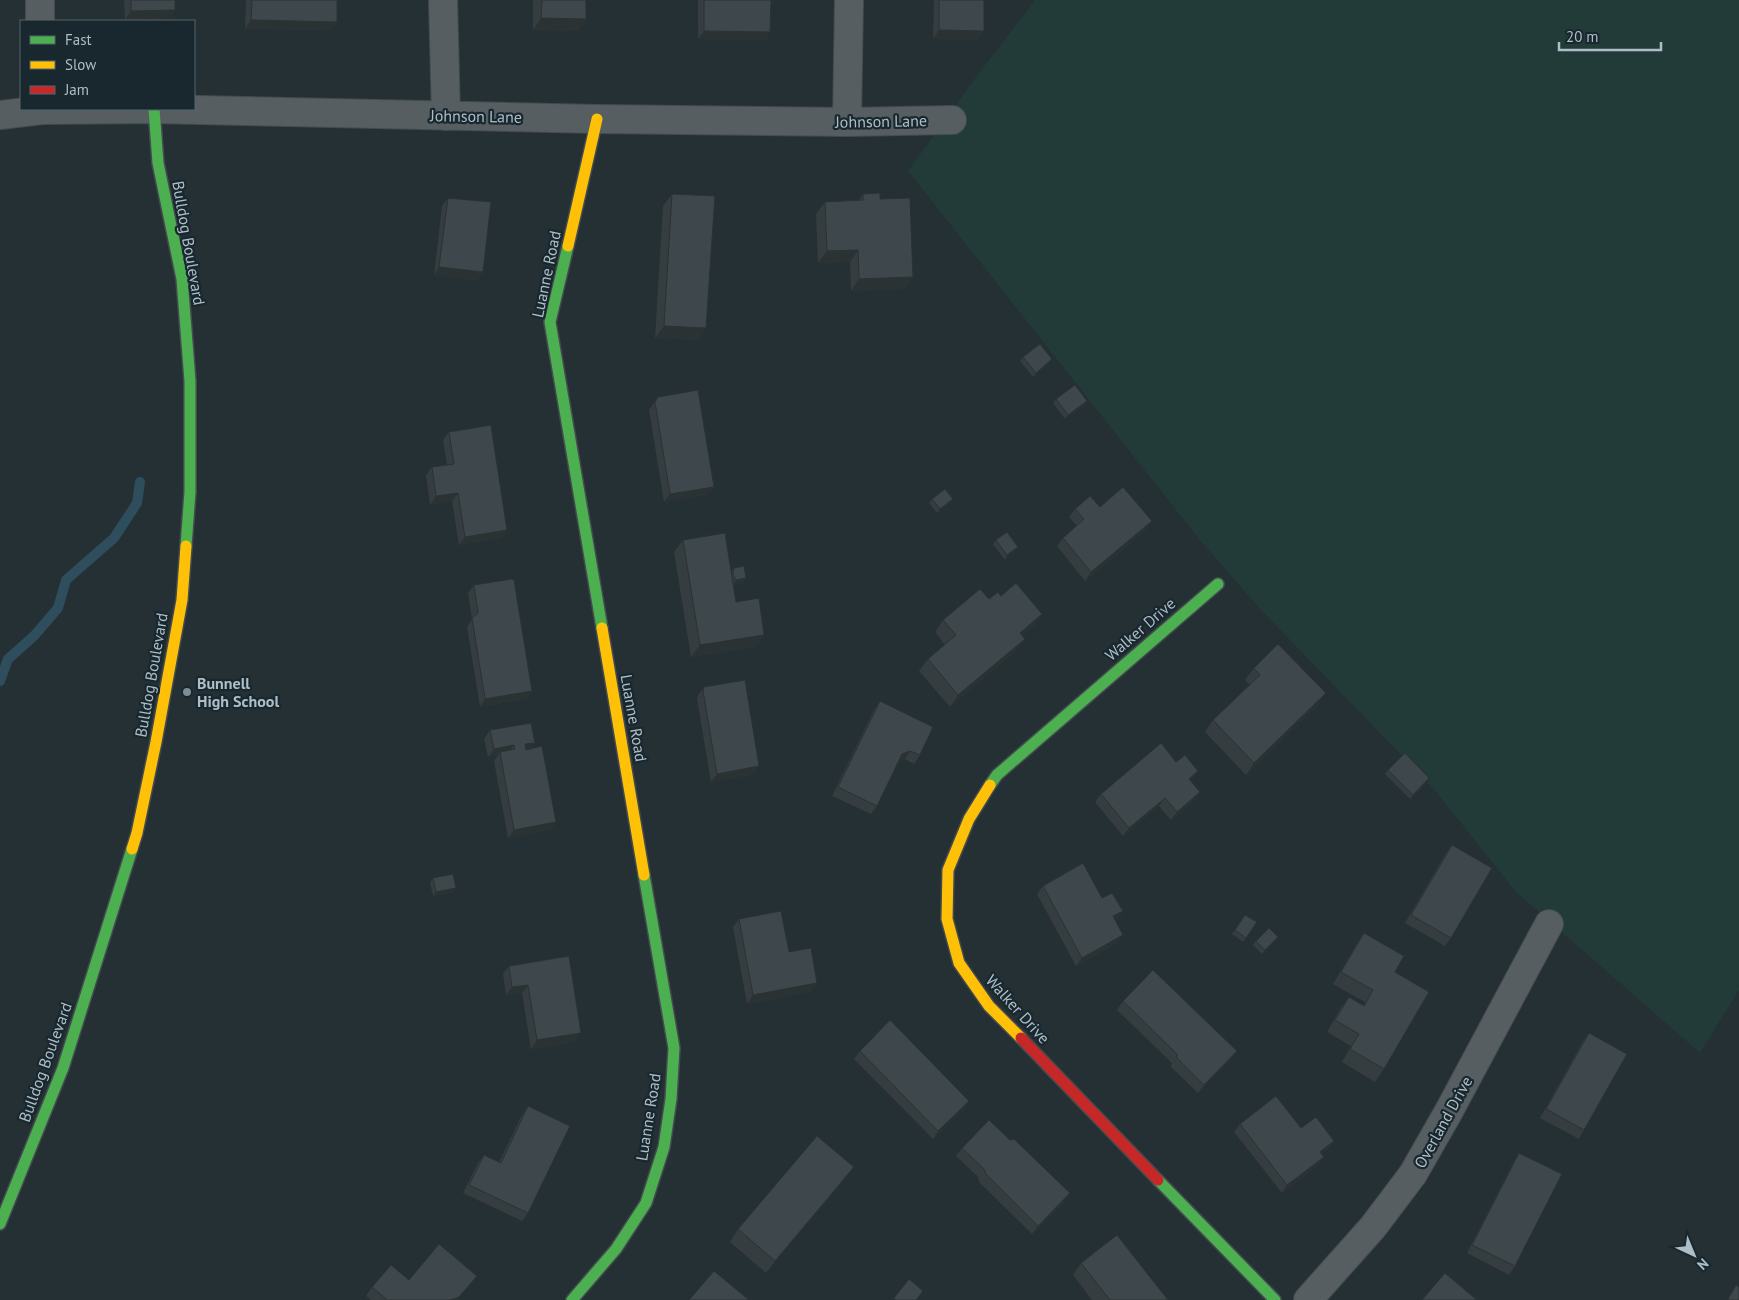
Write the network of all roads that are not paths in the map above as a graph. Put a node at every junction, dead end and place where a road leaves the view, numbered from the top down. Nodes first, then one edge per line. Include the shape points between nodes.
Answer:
1 (40, 0) edge
2 (443, 0) edge
3 (849, 0) edge
4 (40, 20) edge
5 (42, 110) edge
6 (154, 110) edge
7 (0, 115) edge
8 (446, 116) junction
9 (597, 119) junction
10 (952, 120) dead end
11 (847, 122) junction
12 (1218, 584) dead end
13 (1549, 924) dead end
14 (0, 1224) edge
15 (572, 1300) edge
16 (1275, 1300) edge
17 (1308, 1300) edge

1 - 4 street
2 - 8 street
3 - 11 street
5 - 6 street, Johnson Lane
5 - 7 street, Johnson Lane
6 - 8 street, Johnson Lane
6 - 14 street, Bulldog Boulevard via 158,163 182,279 190,381 190,492 182,600 137,833 62,1068
8 - 9 street, Johnson Lane
9 - 11 street, Johnson Lane
9 - 15 street, Luanne Road via 550,322 674,1048 664,1147 646,1203 616,1249
10 - 11 street, Johnson Lane
12 - 16 street, Walker Drive via 997,774 969,819 948,870 947,919 958,963 989,1006
13 - 17 street, Overland Drive via 1413,1174 1373,1227

